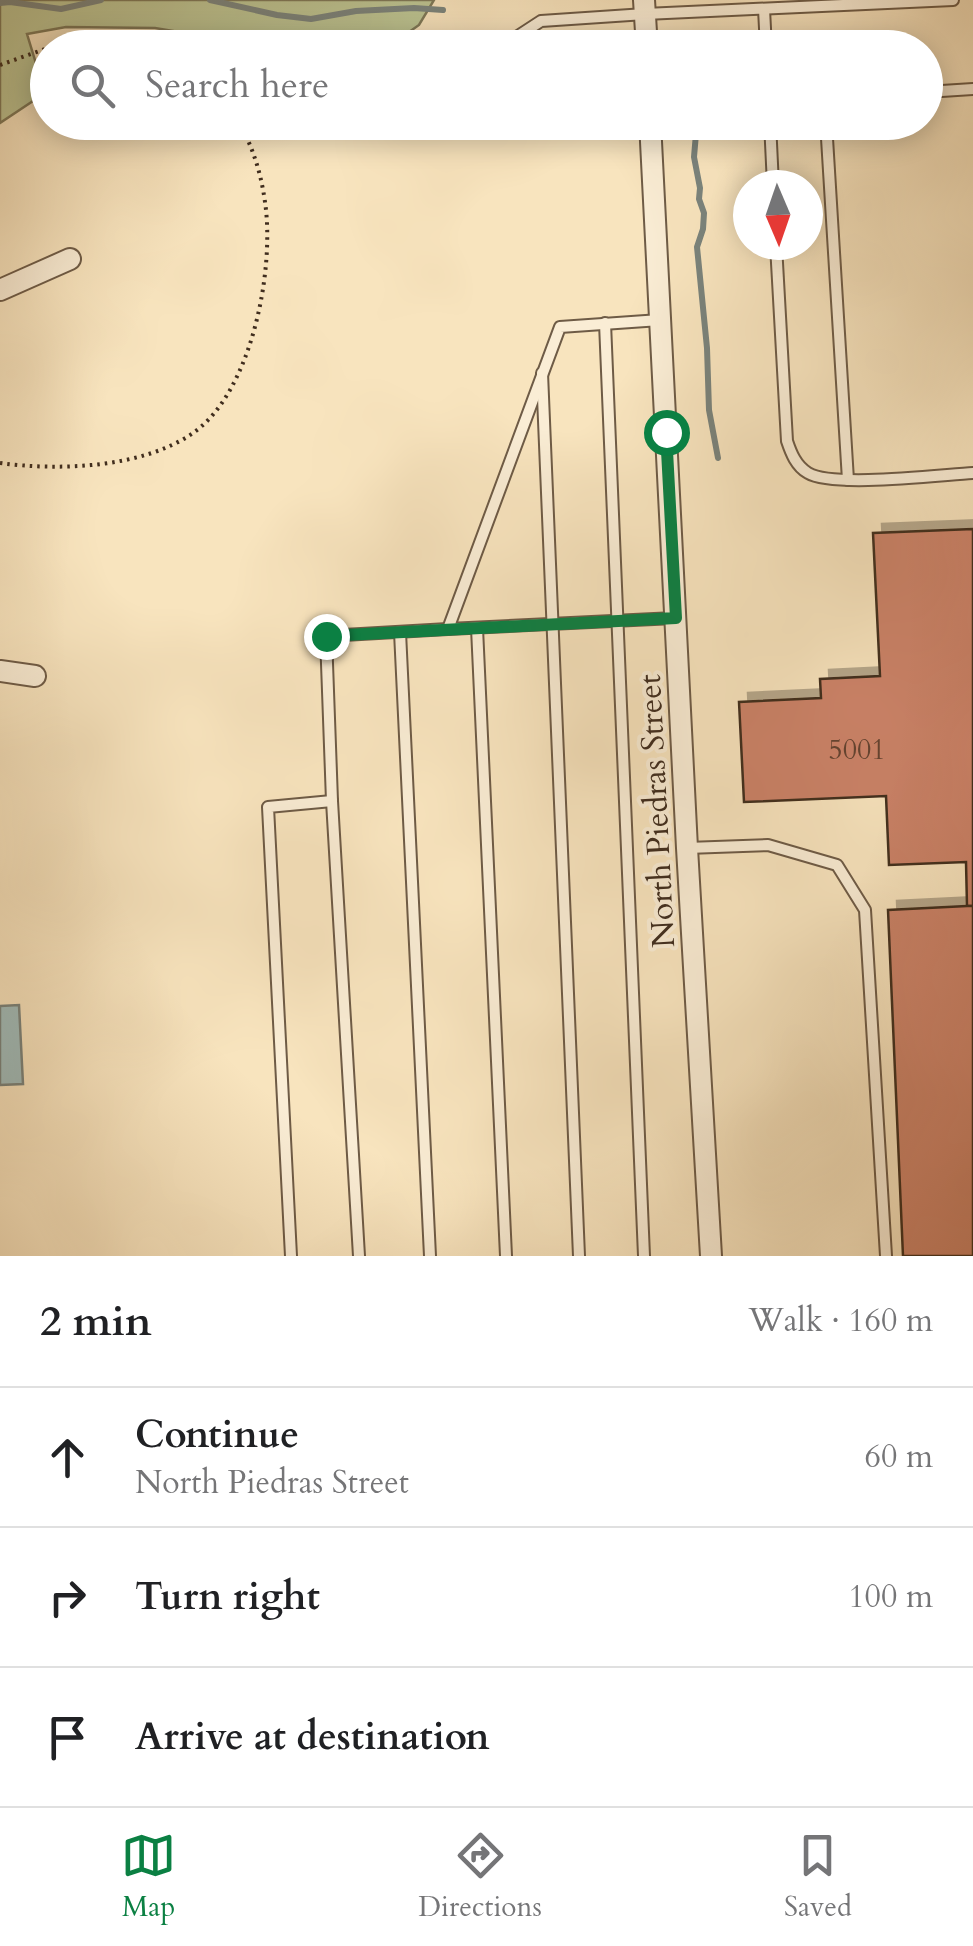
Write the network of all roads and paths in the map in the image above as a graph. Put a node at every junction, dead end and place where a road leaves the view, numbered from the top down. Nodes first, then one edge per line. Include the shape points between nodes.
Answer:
1 (953, 0) edge
2 (644, 7) edge
3 (764, 9) junction
4 (527, 30) edge
5 (765, 30) edge
6 (30, 55) edge
7 (0, 66) edge
8 (973, 89) edge
9 (943, 91) edge
10 (249, 140) edge
11 (651, 140) edge
12 (771, 140) edge
13 (827, 140) edge
14 (772, 170) edge
15 (70, 259) dead end
16 (777, 260) edge
17 (0, 290) edge
18 (660, 320) junction
19 (605, 323) junction
20 (542, 374) junction
21 (0, 463) edge
22 (973, 473) edge
23 (848, 480) junction
24 (676, 618) junction
25 (618, 621) junction
26 (552, 624) junction
27 (476, 628) junction
28 (448, 629) junction
29 (400, 632) junction
30 (0, 672) edge
31 (35, 676) dead end
32 (332, 801) junction
33 (687, 848) junction
34 (291, 1256) edge
35 (359, 1256) edge
36 (430, 1256) edge
37 (506, 1256) edge
38 (579, 1256) edge
39 (644, 1256) edge
40 (711, 1256) edge
41 (886, 1256) edge

1 - 3 lane
2 - 3 lane
2 - 4 lane via 541,21
3 - 5 lane
6 - 7 path
8 - 9 lane
10 - 21 path via 266,206 262,296 251,343 223,402 196,432 135,458 78,466
11 - 18 street, North Piedras Street
12 - 14 lane
13 - 23 lane
15 - 17 street
16 - 23 lane via 786,441 804,471
18 - 19 lane
18 - 24 street, North Piedras Street
19 - 20 lane via 560,327
19 - 25 lane
20 - 26 lane
20 - 28 lane
22 - 23 lane
24 - 25 lane
24 - 33 street, North Piedras Street
25 - 26 lane
25 - 39 lane
26 - 27 lane
26 - 38 lane
27 - 28 lane
27 - 37 lane
28 - 29 lane
29 - 32 lane via 326,636
29 - 36 lane
30 - 31 street
32 - 34 lane via 268,806
32 - 35 lane
33 - 40 street, North Piedras Street
33 - 41 lane via 768,845 837,865 865,910

